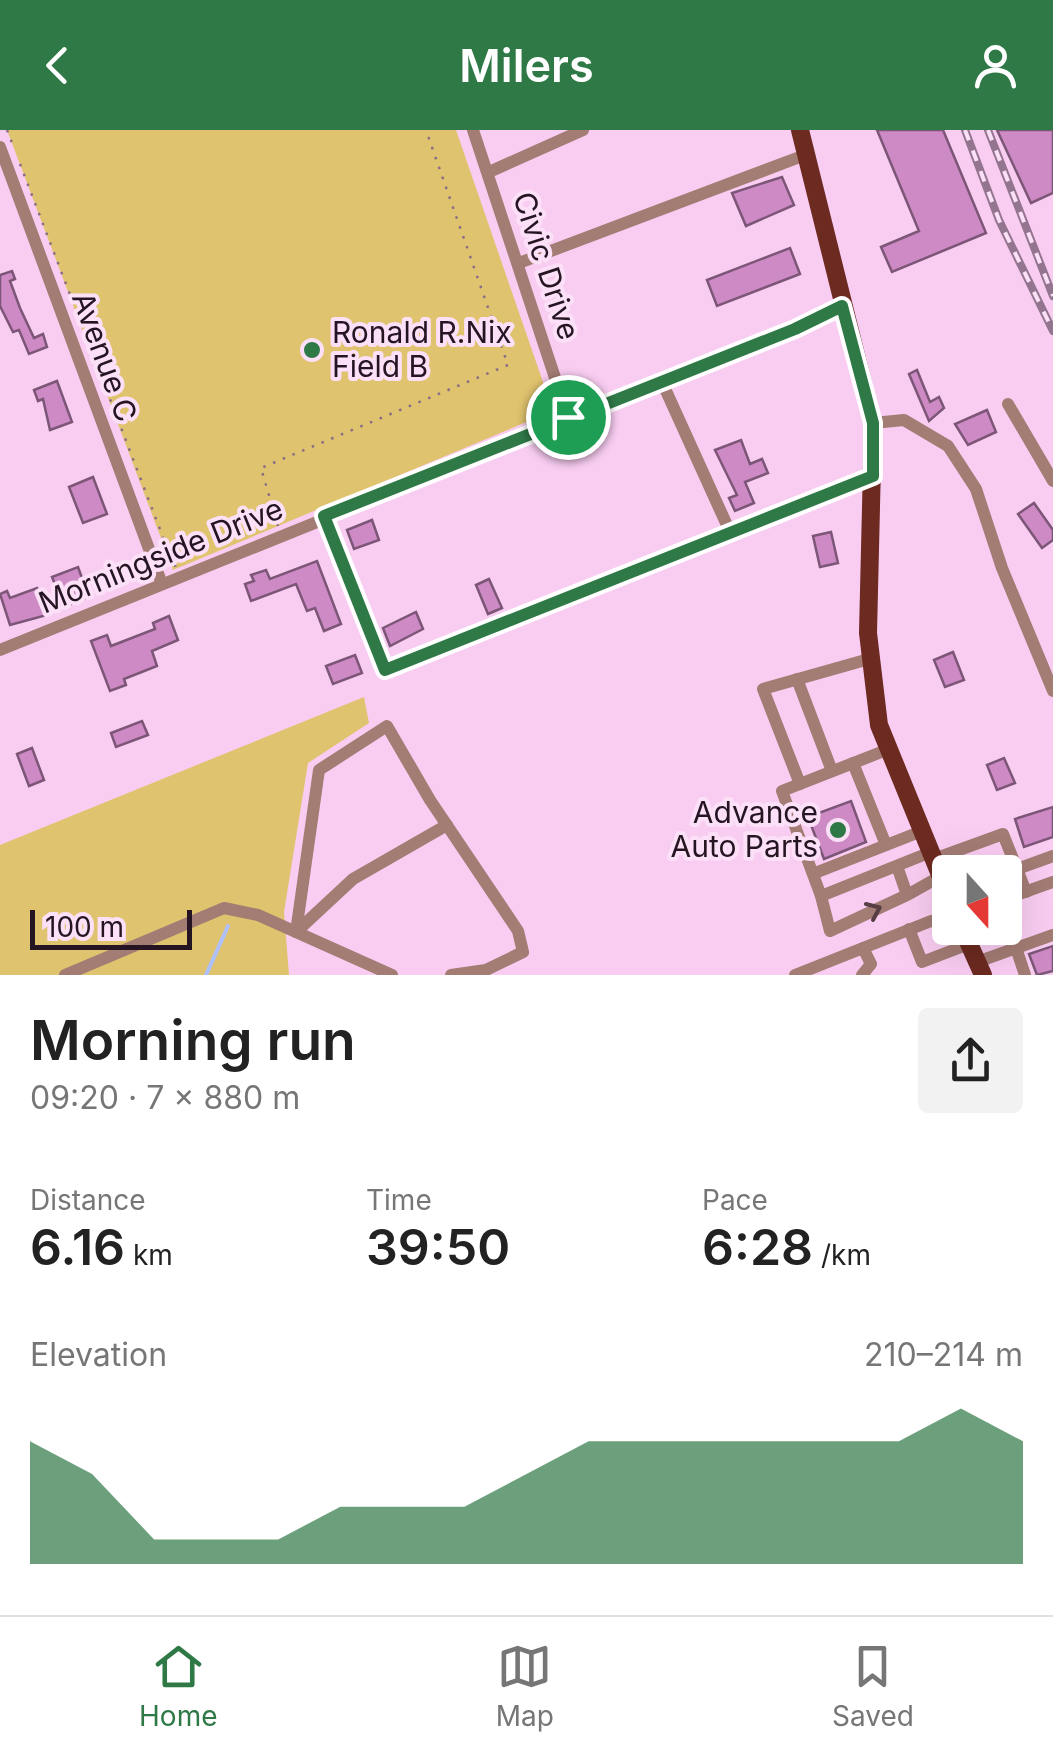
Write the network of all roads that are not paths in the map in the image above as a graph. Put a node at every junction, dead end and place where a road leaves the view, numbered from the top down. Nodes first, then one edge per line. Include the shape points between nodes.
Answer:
1 (473, 130) edge
2 (583, 130) edge
3 (800, 130) edge
4 (566, 134) edge
5 (0, 147) edge
6 (805, 155) junction
7 (488, 172) junction
8 (519, 263) junction
9 (842, 306) junction
10 (662, 382) junction
11 (1008, 404) dead end
12 (568, 417) junction
13 (873, 423) junction
14 (873, 476) junction
15 (1053, 481) edge
16 (324, 516) junction
17 (731, 534) junction
18 (162, 584) junction
19 (0, 650) edge
20 (869, 658) junction
21 (797, 679) junction
22 (1053, 691) edge
23 (889, 749) junction
24 (853, 763) junction
25 (832, 772) junction
26 (800, 784) junction
27 (446, 825) junction
28 (922, 831) junction
29 (886, 845) junction
30 (932, 855) edge
31 (952, 855) edge
32 (1012, 855) edge
33 (1053, 856) edge
34 (932, 862) edge
35 (897, 866) junction
36 (932, 866) edge
37 (1022, 866) edge
38 (815, 873) junction
39 (1022, 881) edge
40 (1053, 882) edge
41 (1026, 892) junction
42 (1022, 893) edge
43 (909, 894) junction
44 (821, 896) junction
45 (932, 923) edge
46 (909, 929) junction
47 (830, 931) junction
48 (296, 932) junction
49 (1053, 935) edge
50 (951, 945) edge
51 (970, 945) edge
52 (863, 948) junction
53 (1016, 948) junction
54 (837, 958) junction
55 (980, 969) edge
56 (369, 970) edge
57 (813, 972) edge
58 (65, 975) edge
59 (392, 975) edge
60 (451, 975) edge
61 (795, 975) edge
62 (862, 975) edge
63 (1025, 975) edge

1 - 7 street, Civic Drive
2 - 4 street
3 - 6 main road
4 - 7 street
5 - 18 street, Avenue C
6 - 8 street
6 - 9 main road
7 - 8 street, Civic Drive
8 - 12 street, Civic Drive
9 - 10 street, Morningside Drive
9 - 13 main road
10 - 12 street, Morningside Drive
10 - 17 street
11 - 15 street
12 - 16 street, Morningside Drive
13 - 14 main road
13 - 22 street via 904,420 948,446 976,489
14 - 17 street
14 - 20 main road
16 - 17 street via 385,670
16 - 18 street, Morningside Drive
18 - 19 street, Morningside Drive
20 - 21 street
20 - 23 main road
21 - 25 street
21 - 26 street via 763,688
23 - 24 street
23 - 28 main road
24 - 25 street
24 - 29 street
25 - 26 street
26 - 38 street via 782,791
27 - 48 street via 353,880
27 - 48 street via 387,726 319,770
27 - 60 street via 518,931 523,952 486,970
28 - 29 street
28 - 30 main road
29 - 38 street
31 - 32 street via 1003,834
33 - 37 street
34 - 35 street
35 - 43 street
35 - 44 street
36 - 43 street
38 - 44 street
39 - 41 street
40 - 41 street
41 - 42 street
47 -> 43 street
44 - 47 street
45 - 46 street
46 - 50 street via 922,962
46 - 52 street
47 - 54 street
48 - 56 street
48 - 58 street via 258,914 224,908
49 - 53 street
51 - 55 main road
52 - 54 street
52 - 62 street via 870,964
53 - 55 street
53 - 63 street
54 - 57 street
56 - 59 street
57 - 61 street

